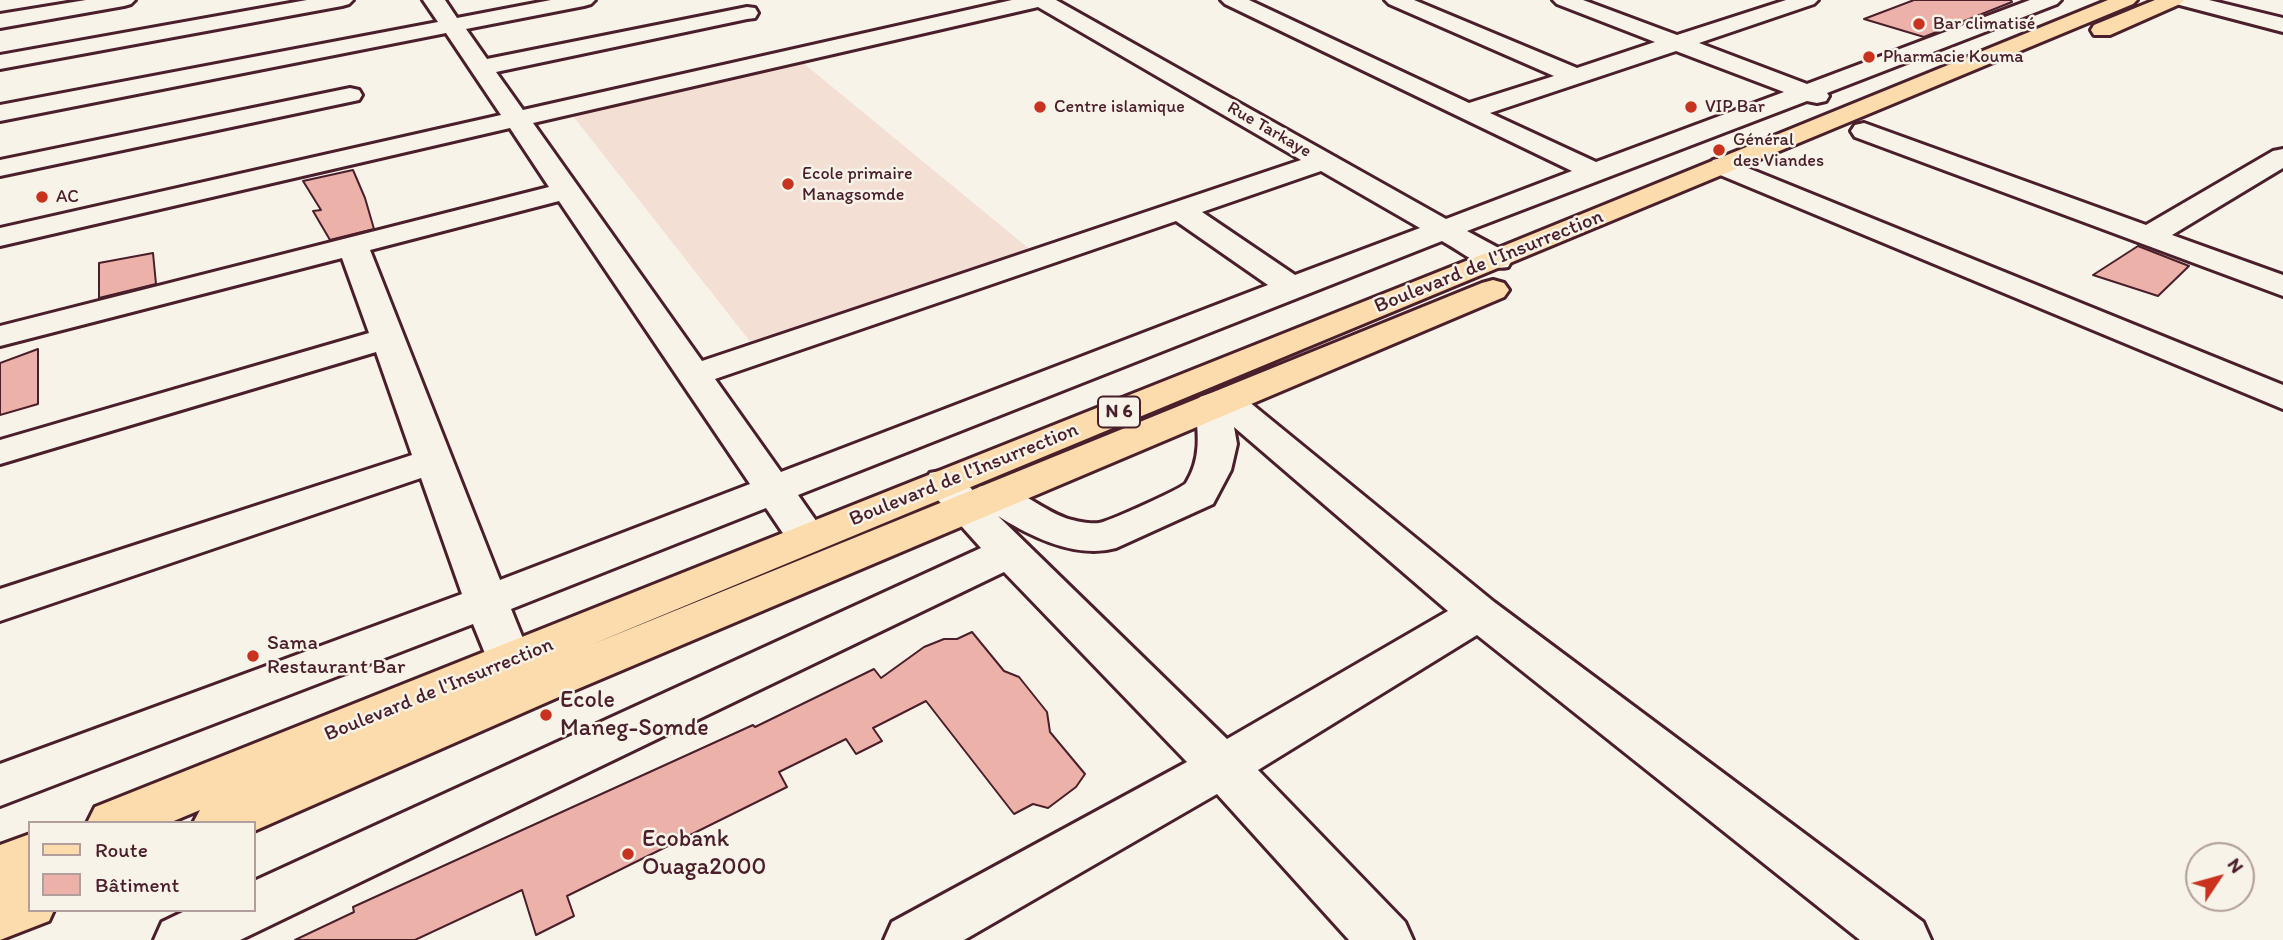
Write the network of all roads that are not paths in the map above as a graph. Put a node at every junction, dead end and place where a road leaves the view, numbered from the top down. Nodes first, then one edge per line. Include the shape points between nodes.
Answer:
1 (124, 0) edge
2 (342, 0) edge
3 (584, 0) edge
4 (1041, 0) edge
5 (1232, 0) edge
6 (1396, 0) edge
7 (1564, 0) edge
8 (1807, 0) edge
9 (2050, 0) edge
10 (2126, 0) edge
11 (2173, 0) edge
12 (2183, 0) edge
13 (306, 3) edge
14 (1732, 4) dead end
15 (740, 6) edge
16 (442, 13) edge
17 (1763, 14) junction
18 (0, 21) edge
19 (2283, 25) edge
20 (778, 40) junction
21 (1677, 43) junction
22 (328, 50) junction
23 (0, 62) edge
24 (479, 68) junction
25 (1575, 76) junction
26 (1808, 92) junction
27 (1470, 111) junction
28 (357, 112) junction
29 (0, 113) edge
30 (516, 120) junction
31 (1861, 121) junction
32 (374, 152) junction
33 (2283, 157) edge
34 (1324, 161) junction
35 (0, 168) edge
36 (1746, 169) junction
37 (1597, 173) junction
38 (566, 191) junction
39 (1180, 210) junction
40 (1445, 230) junction
41 (2149, 236) junction
42 (0, 237) edge
43 (353, 246) junction
44 (1497, 260) junction
45 (2283, 286) edge
46 (1293, 287) junction
47 (0, 336) edge
48 (387, 338) junction
49 (694, 375) junction
50 (2283, 382) edge
51 (2283, 398) edge
52 (1219, 403) junction
53 (0, 452) edge
54 (433, 461) junction
55 (775, 490) junction
56 (968, 496) junction
57 (807, 538) junction
58 (1009, 552) junction
59 (487, 602) junction
60 (0, 605) edge
61 (1479, 613) junction
62 (509, 661) junction
63 (1223, 766) junction
64 (0, 785) edge
65 (118, 821) edge
66 (224, 821) edge
67 (28, 858) edge
68 (0, 869) edge
69 (28, 904) edge
70 (256, 905) edge
71 (242, 912) edge
72 (0, 916) edge
73 (182, 940) edge
74 (912, 940) edge
75 (1385, 940) edge
76 (1903, 940) edge

1 - 18 street
2 - 13 street
3 - 16 street
4 - 20 street
4 - 34 street, Rue Tarkaye
5 - 27 street
6 - 25 street
7 - 21 street
8 - 17 street
9 - 26 street
10 - 31 main road, Boulevard de l'Insurrection / N 6
11 - 31 main road, Boulevard de l'Insurrection / N 6
12 - 19 street
13 - 22 street
13 - 23 street via 158,23
14 - 17 street
15 - 20 street
15 - 24 street
16 - 22 street
16 - 24 street
17 - 21 street
20 - 30 street
21 - 25 street
21 - 26 street
22 - 28 street
22 - 29 street
24 - 30 street
25 - 27 street
26 - 31 street
26 - 37 street
27 - 37 street
28 - 32 street
28 - 35 street
30 - 32 street
30 - 38 street
31 - 36 main road, Boulevard de l'Insurrection / N 6
31 - 41 street
32 - 42 street
33 - 41 street
34 - 39 street
34 - 40 street, Rue Tarkaye
36 - 44 main road, Boulevard de l'Insurrection / N 6
36 - 50 street
36 - 51 street
36 - 52 main road, Boulevard de l'Insurrection / N 6 via 1475,297
37 - 40 street
38 - 43 street
38 - 49 street
39 - 46 street
39 - 49 street
40 - 44 street, Rue Tarkaye
40 - 46 street
41 - 45 street
43 - 47 street
43 - 48 street
44 - 56 main road, Boulevard de l'Insurrection / N 6
46 - 55 street
48 - 53 street
48 - 54 street
49 - 55 street
52 - 56 main road, Boulevard de l'Insurrection / N 6
52 - 56 street via 1218,444 1199,495 1102,538 1065,533
52 - 61 street
54 - 59 street
54 - 60 street
55 - 57 street
55 - 59 street
56 - 57 main road, Boulevard de l'Insurrection / N 6
56 - 58 street
56 - 66 main road, Boulevard de l'Insurrection / N 6
57 - 62 main road, Boulevard de l'Insurrection / N 6
58 - 63 street
58 - 70 street
59 - 62 street
59 - 64 street
61 - 63 street
61 - 76 street
62 - 65 main road, Boulevard de l'Insurrection / N 6
63 - 74 street
63 - 75 street
67 - 68 main road
69 - 72 main road
71 - 73 street

